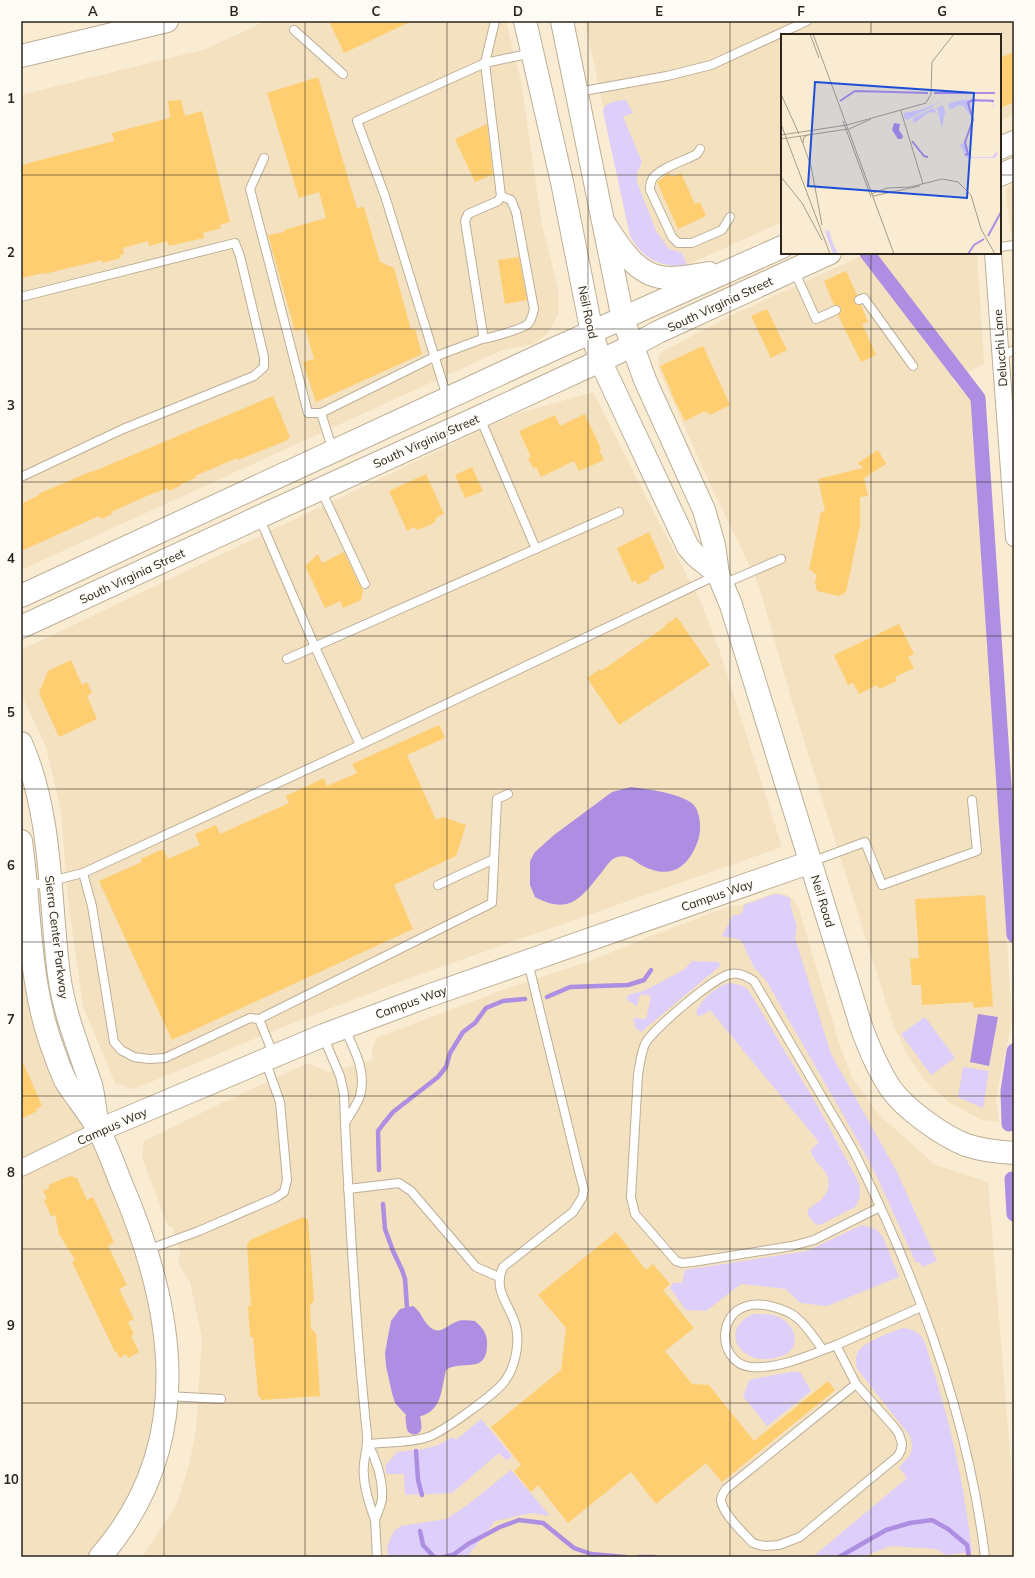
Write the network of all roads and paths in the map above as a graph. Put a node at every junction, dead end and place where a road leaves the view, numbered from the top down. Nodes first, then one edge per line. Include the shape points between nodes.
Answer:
1 (167, 21) edge
2 (495, 21) edge
3 (525, 21) edge
4 (562, 21) edge
5 (807, 21) edge
6 (294, 30) dead end
7 (533, 53) junction
8 (21, 56) edge
9 (485, 62) junction
10 (343, 74) dead end
11 (577, 92) junction
12 (1014, 142) edge
13 (1001, 148) edge
14 (700, 149) dead end
15 (264, 158) dead end
16 (1014, 169) edge
17 (1001, 175) edge
18 (501, 196) junction
19 (730, 216) dead end
20 (604, 223) junction
21 (1014, 245) edge
22 (781, 247) edge
23 (1001, 247) edge
24 (828, 254) edge
25 (993, 254) edge
26 (730, 270) junction
27 (794, 270) junction
28 (21, 297) edge
29 (859, 300) dead end
30 (836, 310) dead end
31 (623, 319) junction
32 (592, 333) junction
33 (482, 339) junction
34 (632, 346) junction
35 (1007, 353) edge
36 (434, 357) junction
37 (600, 360) junction
38 (913, 366) dead end
39 (447, 398) junction
40 (321, 413) junction
41 (479, 417) junction
42 (1011, 448) edge
43 (333, 451) junction
44 (21, 477) edge
45 (321, 489) junction
46 (619, 512) dead end
47 (259, 517) junction
48 (1014, 538) edge
49 (536, 549) junction
50 (781, 559) dead end
51 (720, 579) junction
52 (365, 584) dead end
53 (21, 596) edge
54 (21, 627) edge
55 (315, 647) junction
56 (287, 659) dead end
57 (21, 743) edge
58 (360, 745) junction
59 (508, 794) dead end
60 (972, 800) dead end
61 (21, 841) edge
62 (494, 859) junction
63 (811, 862) junction
64 (83, 873) junction
65 (50, 882) junction
66 (438, 885) dead end
67 (26, 887) junction
68 (25, 931) edge
69 (527, 961) junction
70 (259, 1019) junction
71 (344, 1027) junction
72 (322, 1035) junction
73 (269, 1058) junction
74 (345, 1123) junction
75 (99, 1130) junction
76 (1014, 1153) edge
77 (21, 1168) edge
78 (348, 1189) junction
79 (880, 1207) junction
80 (146, 1251) junction
81 (498, 1277) junction
82 (922, 1307) junction
83 (836, 1345) junction
84 (824, 1350) junction
85 (856, 1384) junction
86 (168, 1396) junction
87 (221, 1399) dead end
88 (368, 1444) junction
89 (375, 1520) junction
90 (100, 1557) edge
91 (377, 1557) edge
92 (985, 1557) edge

1 - 8 main road
2 - 9 lane
3 - 7 main road, Neil Road
4 - 11 main road, Neil Road
5 - 11 lane via 711,65 667,76
6 - 10 lane
7 - 9 lane
7 - 32 main road, Neil Road
9 - 18 lane
9 - 36 lane via 357,122 385,196
11 - 20 main road, Neil Road
12 - 13 main road
14 - 19 lane via 697,154 654,177 650,190 672,237 678,243 692,244 722,230
15 - 40 lane via 250,189 308,412
16 - 17 main road
18 - 33 lane via 498,201 468,214 465,221
18 - 33 lane via 511,200 516,212 534,309 527,324
20 - 26 main road via 632,262 654,276 669,278
20 - 31 main road, Neil Road
21 - 23 lane
22 - 26 main road
24 - 27 main road, South Virginia Street
25 - 35 street, Delucchi Lane
26 - 31 main road
27 - 30 lane via 816,319
27 - 34 main road, South Virginia Street
28 - 44 lane via 235,244 264,357 264,367 254,376 123,429
29 - 38 lane via 864,298
31 - 32 main road
31 - 34 main road, Neil Road
32 - 37 main road, Neil Road
32 - 39 main road
33 - 36 lane
34 - 37 main road, South Virginia Street
34 - 51 main road, Neil Road via 704,510
35 - 42 street, Delucchi Lane
36 - 39 lane
36 - 40 lane
37 - 41 main road, South Virginia Street
37 - 51 main road, Neil Road via 688,547
39 - 43 main road
40 - 43 lane
41 - 45 main road, South Virginia Street
41 - 49 lane
42 - 48 street, Delucchi Lane
43 - 53 main road
45 - 47 main road, South Virginia Street
45 - 52 lane
46 - 49 lane
47 - 54 main road, South Virginia Street
47 - 55 lane
49 - 55 lane
50 - 51 lane
51 - 58 lane
51 - 63 main road, Neil Road via 733,611
55 - 56 lane
55 - 58 lane
57 - 65 main road, Sierra Center Parkway via 35,781 42,813
58 - 64 lane
59 - 62 lane via 497,799
60 - 63 lane via 977,851 882,885 865,842
61 - 67 main road, Sierra Center Parkway
62 - 66 lane
62 - 70 lane via 492,903
63 - 69 main road, Campus Way
63 - 76 main road, Neil Road via 862,1029 881,1073 892,1090 922,1119 965,1144
64 - 65 lane
64 - 70 lane via 92,906 114,1042 121,1050 134,1057 165,1058 250,1018
65 - 67 lane
65 - 75 main road, Sierra Center Parkway via 59,976 77,1048 91,1087
67 - 68 main road, Sierra Center Parkway
68 - 75 main road, Sierra Center Parkway via 38,1000 53,1051 65,1079
69 - 71 main road, Campus Way
69 - 81 lane via 584,1190 573,1212 503,1267
70 - 73 lane
71 - 72 main road, Campus Way
71 - 74 lane via 357,1058 362,1082 359,1097
72 - 73 main road, Campus Way
72 - 74 lane via 340,1076 344,1094
73 - 75 main road, Campus Way
73 - 80 lane via 280,1102 287,1180 284,1192 199,1231
74 - 78 lane
75 - 77 street, Campus Way
75 - 80 main road, Sierra Center Parkway
78 - 81 lane via 399,1183 412,1191 476,1267
78 - 88 lane
79 - 79 lane via 814,1240 792,1246 693,1262 676,1261 635,1214 630,1196 638,1074 642,1054 651,1036 715,981 730,974 750,978 857,1158
79 - 82 lane
80 - 86 main road, Sierra Center Parkway via 167,1343
81 - 88 lane via 505,1303 516,1326 518,1344 514,1363 504,1382 445,1429 428,1437
82 - 83 lane
82 - 92 lane via 965,1446 981,1523
83 - 84 lane
83 - 85 lane
84 - 84 lane via 786,1363 764,1367 742,1365 729,1353 725,1335 727,1322 740,1308 759,1304 774,1306 795,1316
85 - 85 lane via 894,1427 902,1444 898,1456 800,1537 779,1545 753,1543 724,1511 722,1494
86 - 87 lane
86 - 90 main road, Sierra Center Parkway via 160,1443 148,1478 126,1522
88 - 89 lane via 364,1466 365,1479 368,1502
88 - 89 lane via 377,1461 380,1476 382,1500
89 - 91 lane

